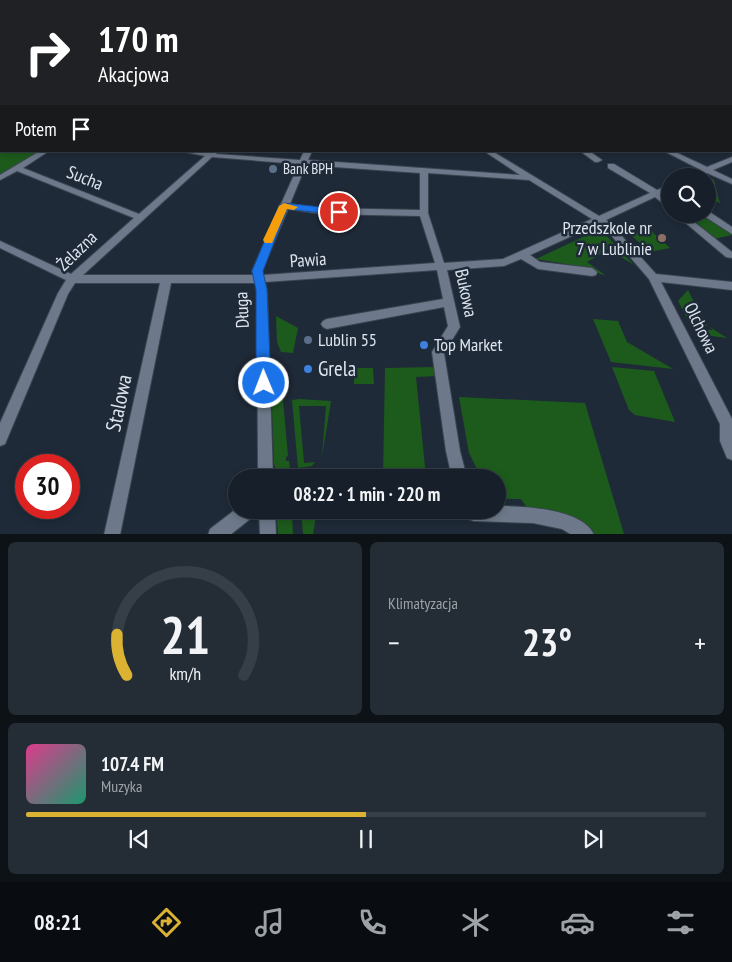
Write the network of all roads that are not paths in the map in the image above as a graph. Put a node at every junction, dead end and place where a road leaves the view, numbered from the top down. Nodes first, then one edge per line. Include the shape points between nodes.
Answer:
1 (44, 152) edge
2 (193, 152) edge
3 (308, 152) edge
4 (490, 152) edge
5 (585, 152) edge
6 (669, 152) edge
7 (213, 154) edge
8 (732, 159) edge
9 (598, 160) dead end
10 (302, 163) junction
11 (611, 166) dead end
12 (16, 168) junction
13 (703, 168) edge
14 (712, 168) edge
15 (424, 172) junction
16 (716, 174) edge
17 (0, 178) edge
18 (531, 178) junction
19 (732, 182) edge
20 (661, 191) edge
21 (657, 193) junction
22 (661, 198) edge
23 (284, 206) junction
24 (424, 213) junction
25 (141, 218) junction
26 (600, 220) junction
27 (716, 220) edge
28 (690, 223) edge
29 (732, 231) edge
30 (0, 244) edge
31 (522, 255) junction
32 (728, 256) dead end
33 (440, 267) junction
34 (592, 272) dead end
35 (653, 278) junction
36 (72, 279) junction
37 (260, 279) junction
38 (166, 280) junction
39 (732, 286) edge
40 (449, 302) junction
41 (327, 324) dead end
42 (6, 411) edge
43 (729, 425) edge
44 (0, 438) edge
45 (732, 452) edge
46 (266, 469) edge
47 (458, 469) edge
48 (506, 514) edge
49 (236, 519) edge
50 (267, 519) edge
51 (112, 534) edge
52 (216, 534) edge
53 (268, 534) edge
54 (586, 534) edge

1 - 12 street
2 - 7 street
3 - 10 street, Długa
4 - 18 street, Olchowa
5 - 9 street
6 - 13 street
7 - 10 street
7 - 25 street, Żelazna
8 - 14 street
10 - 15 street
10 - 23 street, Długa
11 - 21 street
12 - 17 street
12 - 25 street, Sucha
15 - 18 street
15 - 24 street, Bukowa
16 - 19 street
18 - 26 street, Olchowa
20 - 21 street, Pawia
21 - 22 street
21 - 26 street, Pawia
23 - 24 street via 322,211
23 - 37 street, Długa via 261,258
24 - 33 street, Bukowa
25 - 36 street, Żelazna
26 - 31 street, Pawia
26 - 35 street, Olchowa via 614,231
27 - 29 street
28 - 32 street
30 - 36 street, Pawia
31 - 33 street, Pawia via 504,262
31 - 34 street via 538,265
33 - 37 street, Pawia
33 - 40 street, Bukowa
35 - 39 street
35 - 43 street, Olchowa
36 - 38 street, Pawia
36 - 42 street, Żelazna
37 - 38 street, Pawia
37 - 46 street, Długa
38 - 51 street, Stalowa
40 - 41 street
40 - 47 street, Bukowa via 454,327 438,352
42 - 44 street, Żelazna
43 - 45 street, Olchowa via 727,441
48 - 54 street via 560,518
49 - 52 street
50 - 53 street

